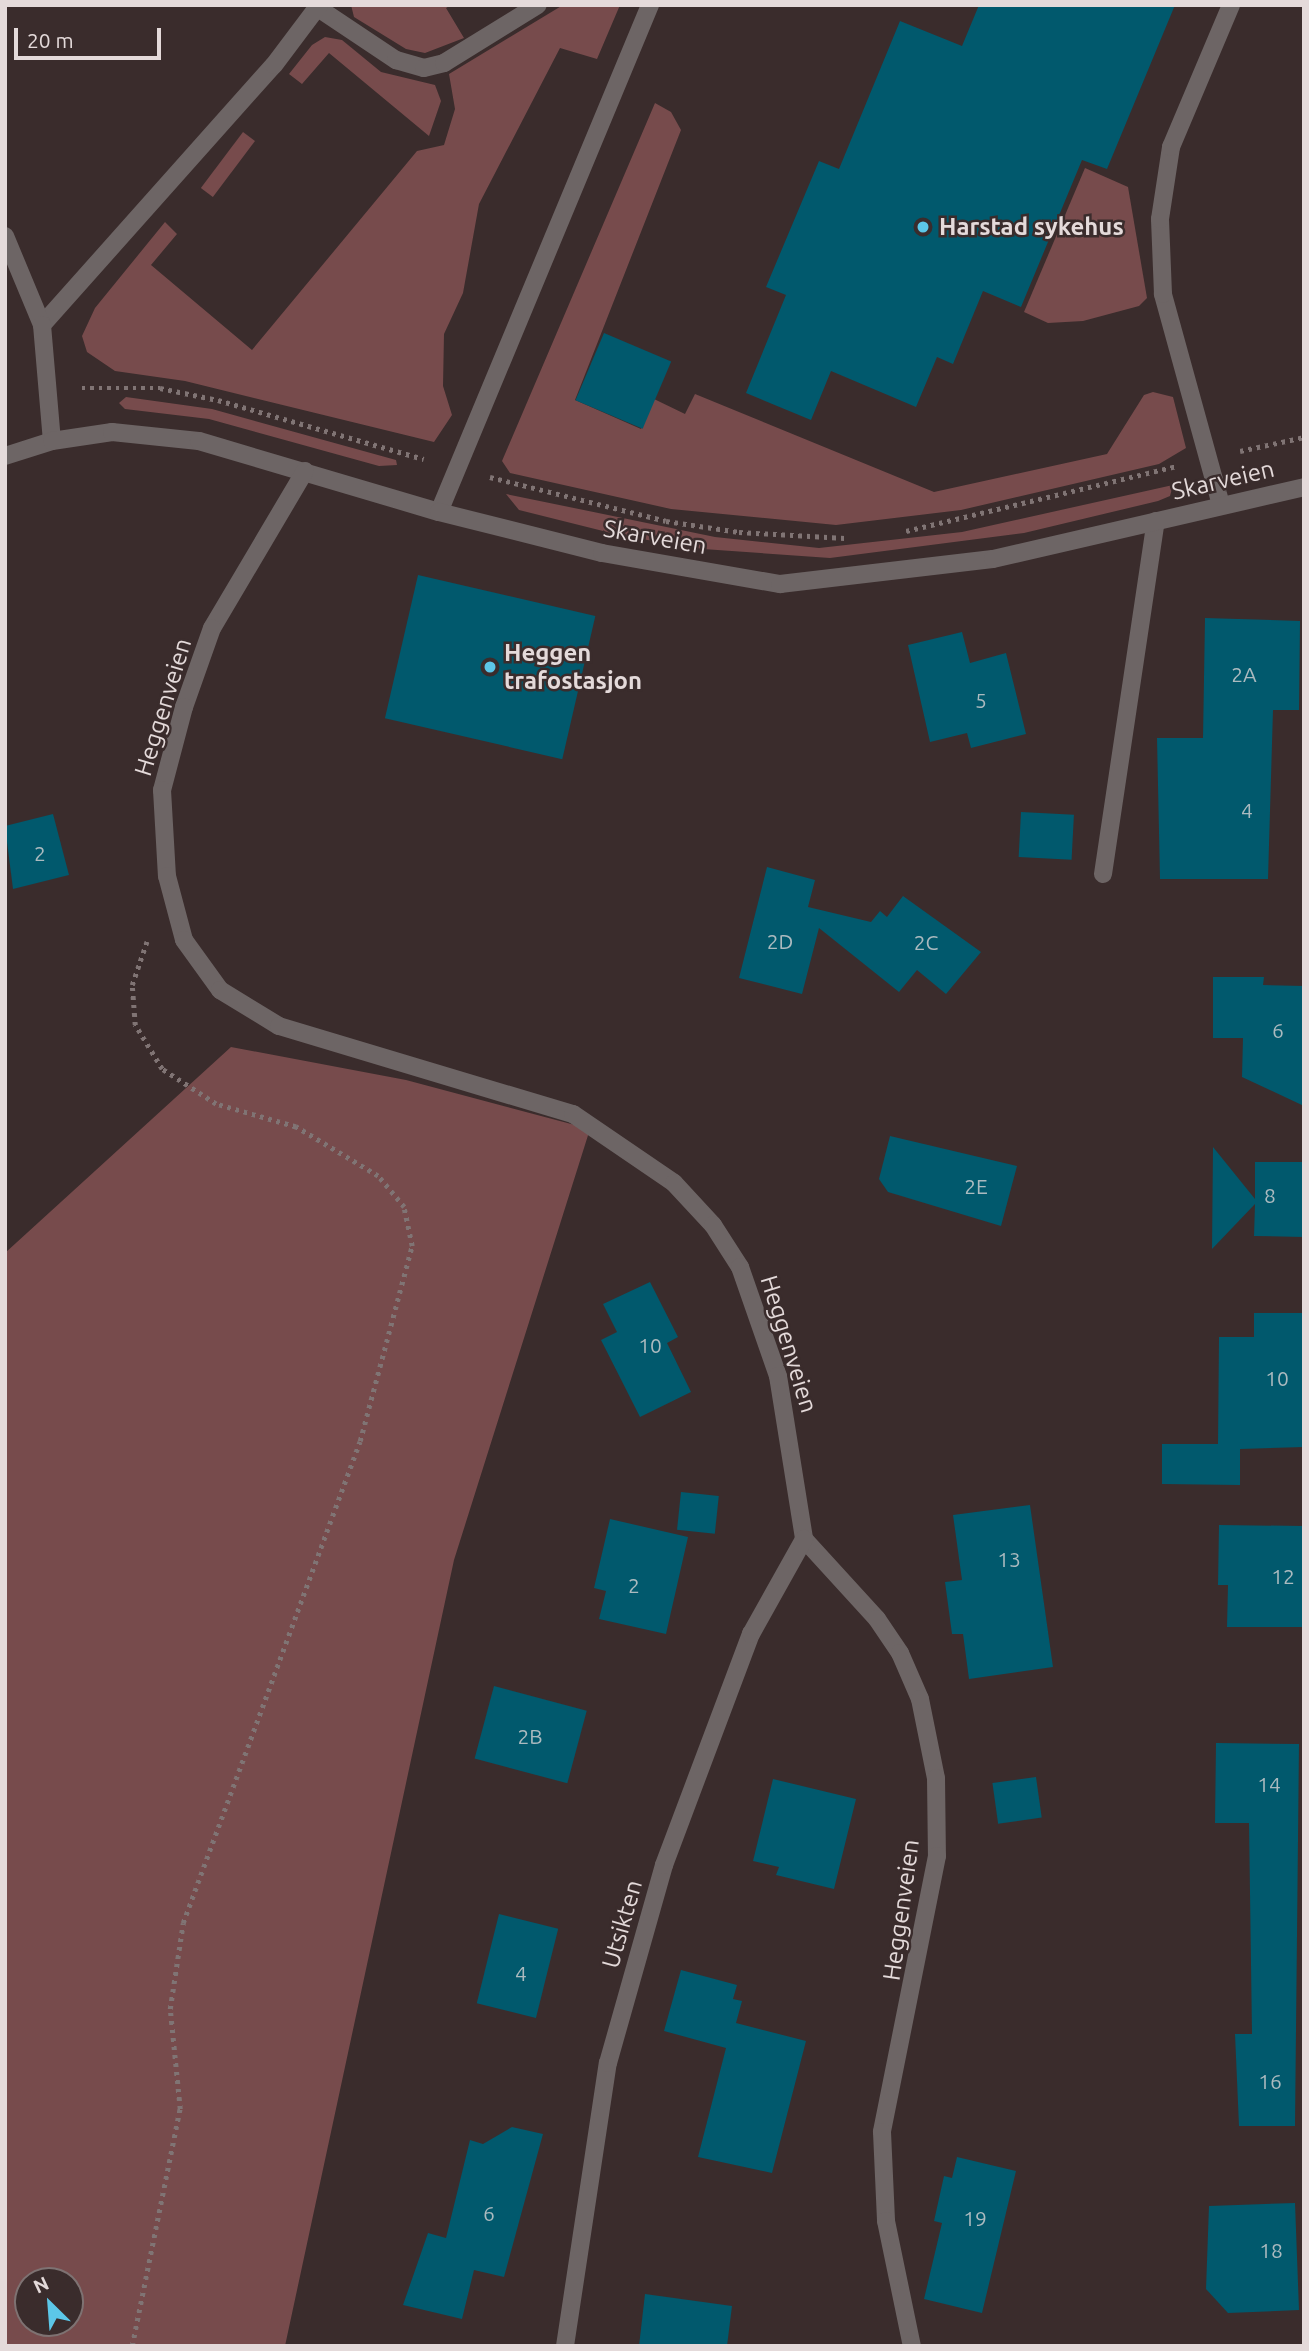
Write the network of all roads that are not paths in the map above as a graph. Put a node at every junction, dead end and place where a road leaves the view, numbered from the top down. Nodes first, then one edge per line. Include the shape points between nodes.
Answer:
1 (538, 5) edge
2 (650, 5) edge
3 (1231, 5) edge
4 (319, 7) edge
5 (5, 236) edge
6 (42, 325) junction
7 (52, 441) junction
8 (5, 456) edge
9 (305, 471) junction
10 (1304, 487) edge
11 (1220, 505) junction
12 (439, 512) junction
13 (1156, 521) junction
14 (1103, 874) dead end
15 (804, 1539) junction
16 (565, 2346) edge
17 (912, 2346) edge

1 - 4 street via 444,63 424,68 396,60
2 - 12 street
3 - 11 street via 1171,147 1160,219 1163,293
4 - 6 street
5 - 6 street
6 - 7 street
7 - 8 street, Skarveien
7 - 9 street, Skarveien via 111,432 158,434
9 - 12 street, Skarveien
9 - 15 street, Heggenveien via 212,628 162,790 167,876 184,940 220,990 279,1026 573,1114 674,1183 713,1225 740,1267 762,1324 781,1389
10 - 11 street, Skarveien
11 - 13 street, Skarveien
12 - 13 street, Skarveien via 602,553 780,584 993,559
13 - 14 street
15 - 16 street, Utsikten via 751,1634 664,1865 608,2063
15 - 17 street, Heggenveien via 877,1619 900,1653 920,1699 936,1778 937,1856 918,1974 881,2132 886,2221

